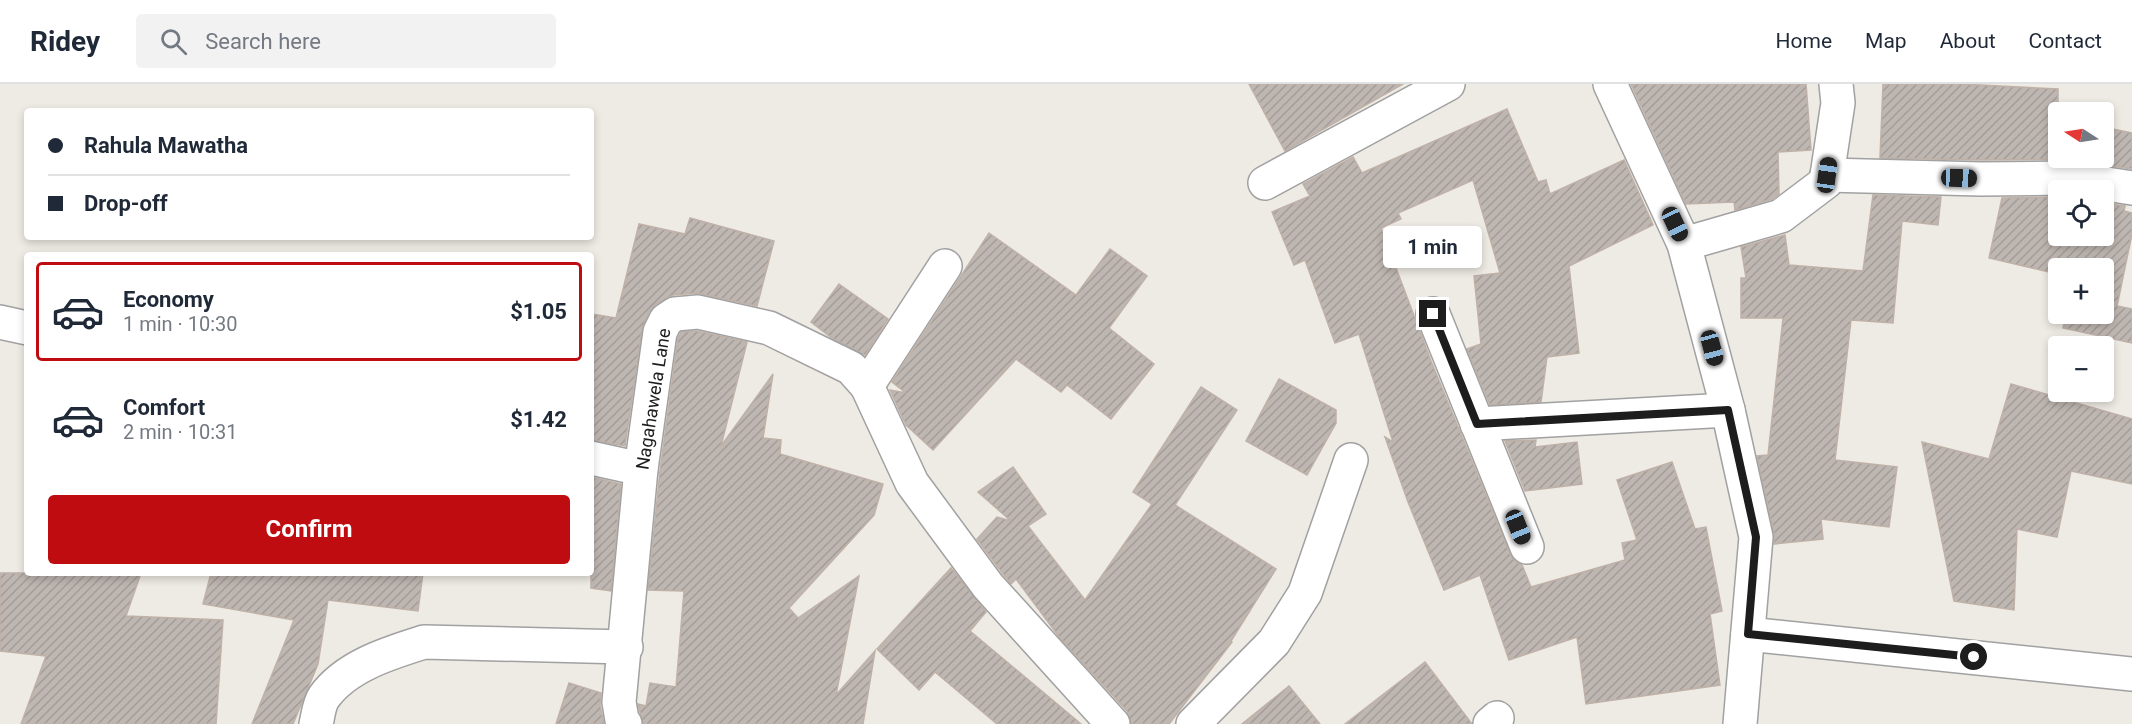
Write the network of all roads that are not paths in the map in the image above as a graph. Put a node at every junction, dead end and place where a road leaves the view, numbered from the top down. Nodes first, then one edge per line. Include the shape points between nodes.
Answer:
1 (1448, 84) edge
2 (1610, 84) edge
3 (1836, 84) edge
4 (1827, 175) junction
5 (1265, 183) dead end
6 (2132, 188) edge
7 (1684, 244) junction
8 (945, 266) dead end
9 (1433, 314) dead end
10 (0, 322) edge
11 (24, 327) edge
12 (867, 386) junction
13 (1728, 410) junction
14 (1477, 424) junction
15 (594, 459) edge
16 (1351, 460) dead end
17 (641, 469) junction
18 (1527, 547) dead end
19 (1748, 634) junction
20 (626, 648) junction
21 (2132, 674) edge
22 (316, 724) edge
23 (625, 724) edge
24 (1113, 724) edge
25 (1193, 724) edge
26 (1740, 724) edge

1 - 5 street
2 - 7 street
3 - 4 street via 1838,103
4 - 6 street via 2067,178
4 - 7 street via 1826,182 1781,216
7 - 13 street
8 - 12 street
9 - 14 street
10 - 11 street
12 - 17 street, Nagahawela Lane via 851,368 769,328 698,312 675,314 666,320 660,332
12 - 24 street, Nagahawela Lane via 919,493 988,586
13 - 14 street
13 - 19 street via 1756,537
14 - 18 street
15 - 17 street
16 - 25 street via 1305,593 1274,642
17 - 20 street, Nagahawela Lane
19 - 21 street
19 - 26 street
20 - 22 street via 424,642 397,650 339,680 322,699
20 - 23 street, Nagahawela Lane via 619,702

